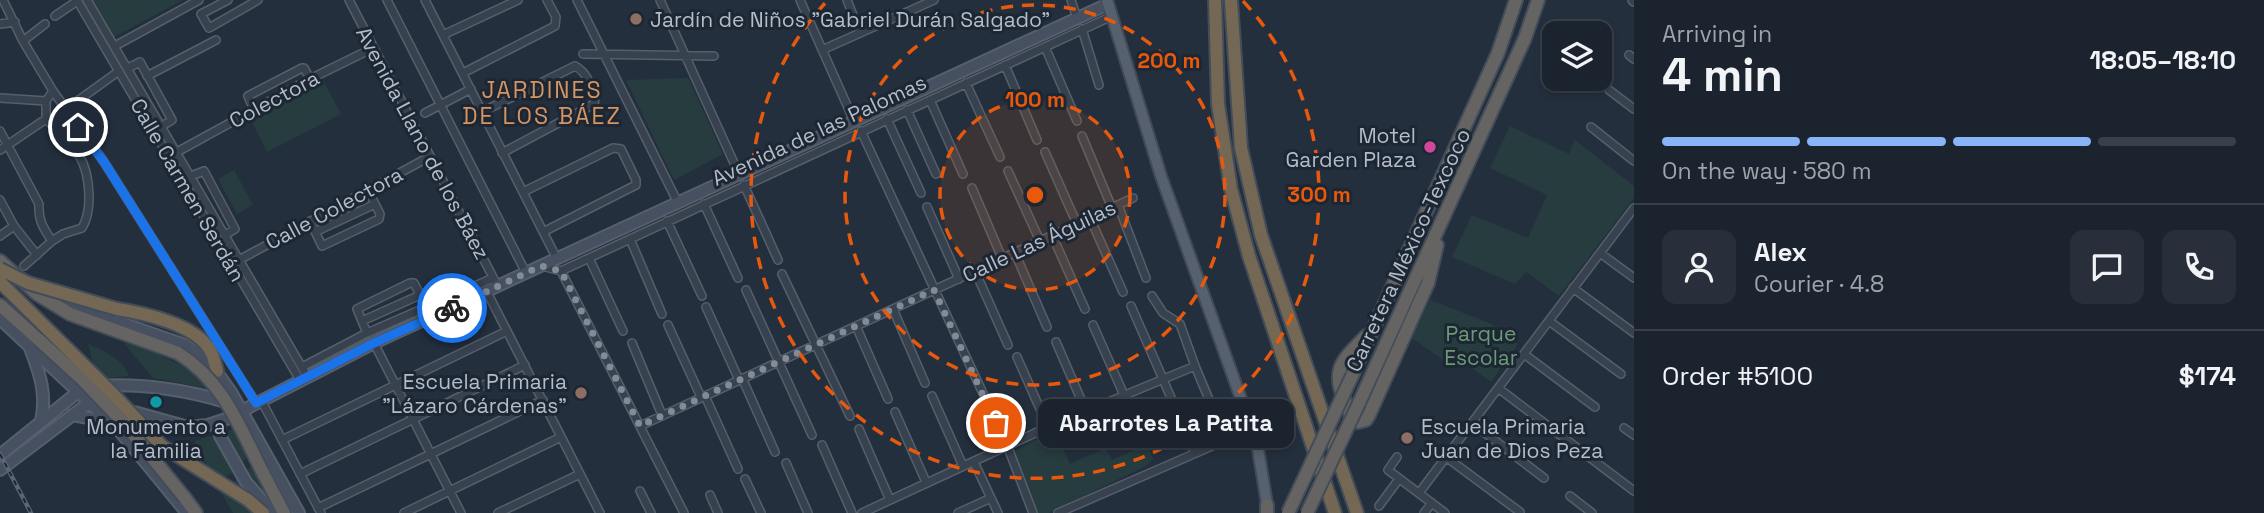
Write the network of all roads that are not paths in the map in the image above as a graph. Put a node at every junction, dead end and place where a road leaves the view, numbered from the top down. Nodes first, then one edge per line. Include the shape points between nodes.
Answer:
1 (3, 0) edge
2 (77, 0) edge
3 (87, 0) edge
4 (199, 0) edge
5 (228, 0) edge
6 (258, 0) edge
7 (349, 0) edge
8 (387, 0) edge
9 (425, 0) edge
10 (518, 0) edge
11 (547, 0) edge
12 (578, 0) edge
13 (660, 0) edge
14 (800, 0) edge
15 (847, 0) edge
16 (934, 0) edge
17 (1071, 0) edge
18 (1215, 0) edge
19 (1231, 0) edge
20 (1516, 0) edge
21 (1538, 0) edge
22 (1107, 2) edge
23 (55, 16) dead end
24 (1112, 16) junction
25 (1077, 18) junction
26 (15, 22) junction
27 (0, 24) edge
28 (45, 24) dead end
29 (1082, 29) junction
30 (860, 33) junction
31 (443, 35) junction
32 (216, 40) dead end
33 (23, 41) junction
34 (115, 46) junction
35 (1045, 47) junction
36 (373, 48) junction
37 (822, 50) junction
38 (583, 54) dead end
39 (604, 54) junction
40 (685, 55) junction
41 (714, 56) dead end
42 (1005, 65) junction
43 (128, 68) junction
44 (119, 71) junction
45 (463, 73) junction
46 (147, 76) junction
47 (310, 79) junction
48 (966, 83) junction
49 (1099, 85) dead end
50 (471, 89) junction
51 (53, 91) junction
52 (1610, 91) edge
53 (0, 98) edge
54 (46, 100) junction
55 (930, 100) junction
56 (440, 105) junction
57 (65, 110) junction
58 (254, 110) junction
59 (907, 110) junction
60 (1634, 110) edge
61 (482, 112) junction
62 (425, 113) dead end
63 (47, 119) junction
64 (887, 119) junction
65 (854, 121) junction
66 (1077, 121) dead end
67 (162, 126) junction
68 (1591, 128) dead end
69 (0, 131) edge
70 (862, 131) junction
71 (1082, 136) dead end
72 (1037, 140) dead end
73 (7, 144) junction
74 (0, 150) edge
75 (177, 152) junction
76 (1045, 152) dead end
77 (502, 153) junction
78 (1000, 157) dead end
79 (429, 158) junction
80 (1634, 161) edge
81 (1008, 171) dead end
82 (936, 174) dead end
83 (963, 174) dead end
84 (191, 176) junction
85 (742, 180) junction
86 (972, 188) dead end
87 (368, 190) junction
88 (523, 192) junction
89 (921, 193) dead end
90 (1133, 198) dead end
91 (0, 200) edge
92 (678, 203) junction
93 (375, 204) junction
94 (704, 204) junction
95 (1115, 206) junction
96 (927, 207) dead end
97 (1634, 208) edge
98 (1090, 218) junction
99 (1631, 218) edge
100 (310, 221) junction
101 (667, 221) junction
102 (1077, 224) junction
103 (14, 226) junction
104 (1440, 228) junction
105 (315, 232) junction
106 (543, 232) junction
107 (225, 235) junction
108 (1052, 235) junction
109 (0, 236) edge
110 (629, 239) junction
111 (52, 241) junction
112 (1040, 241) junction
113 (1015, 253) junction
114 (1600, 253) junction
115 (37, 255) junction
116 (589, 258) junction
117 (1002, 258) junction
118 (557, 259) junction
119 (239, 260) junction
120 (778, 260) dead end
121 (0, 261) edge
122 (541, 266) junction
123 (0, 269) edge
124 (19, 270) junction
125 (561, 271) junction
126 (975, 271) junction
127 (526, 274) junction
128 (782, 274) dead end
129 (738, 278) dead end
130 (1146, 278) dead end
131 (1634, 278) edge
132 (959, 279) junction
133 (0, 282) edge
134 (493, 286) junction
135 (1573, 288) junction
136 (746, 290) dead end
137 (934, 290) junction
138 (1124, 292) dead end
139 (420, 295) junction
140 (702, 296) dead end
141 (1152, 296) dead end
142 (0, 305) edge
143 (1131, 306) dead end
144 (426, 307) junction
145 (706, 307) dead end
146 (79, 308) junction
147 (117, 309) junction
148 (893, 309) junction
149 (1085, 309) dead end
150 (662, 314) dead end
151 (0, 318) edge
152 (145, 320) junction
153 (362, 321) junction
154 (1549, 321) junction
155 (668, 325) dead end
156 (1093, 325) dead end
157 (856, 326) junction
158 (1047, 327) dead end
159 (507, 331) junction
160 (623, 331) dead end
161 (1371, 331) junction
162 (367, 333) junction
163 (1634, 333) edge
164 (33, 342) junction
165 (1056, 342) dead end
166 (374, 343) junction
167 (632, 343) dead end
168 (816, 345) junction
169 (1008, 345) dead end
170 (1524, 354) junction
171 (1017, 357) dead end
172 (779, 362) junction
173 (525, 365) junction
174 (1195, 366) junction
175 (217, 371) junction
176 (303, 374) junction
177 (1621, 374) dead end
178 (741, 379) junction
179 (1164, 382) junction
180 (925, 383) dead end
181 (131, 385) junction
182 (394, 385) junction
183 (1498, 388) junction
184 (73, 395) junction
185 (1124, 395) junction
186 (932, 396) dead end
187 (229, 397) junction
188 (703, 397) junction
189 (543, 400) junction
190 (888, 400) dead end
191 (259, 402) junction
192 (92, 403) junction
193 (112, 406) junction
194 (1595, 407) dead end
195 (1086, 411) junction
196 (75, 412) junction
197 (243, 412) junction
198 (895, 412) dead end
199 (662, 415) junction
200 (850, 416) dead end
201 (412, 420) junction
202 (41, 421) junction
203 (220, 421) junction
204 (111, 422) junction
205 (179, 423) junction
206 (1472, 423) junction
207 (640, 426) junction
208 (1048, 427) junction
209 (1624, 428) dead end
210 (859, 429) dead end
211 (812, 435) dead end
212 (1634, 435) edge
213 (561, 437) junction
214 (282, 440) junction
215 (822, 445) dead end
216 (1007, 445) junction
217 (775, 452) dead end
218 (1195, 453) junction
219 (0, 455) edge
220 (431, 455) junction
221 (1397, 457) dead end
222 (1446, 457) junction
223 (974, 462) junction
224 (786, 463) dead end
225 (963, 466) junction
226 (738, 469) dead end
227 (0, 470) edge
228 (300, 474) junction
229 (580, 474) junction
230 (745, 478) dead end
231 (1544, 478) dead end
232 (1399, 479) junction
233 (926, 482) junction
234 (449, 491) junction
235 (640, 491) dead end
236 (1634, 491) edge
237 (1419, 493) junction
238 (710, 495) dead end
239 (1570, 496) dead end
240 (991, 498) junction
241 (890, 500) junction
242 (1432, 503) junction
243 (1379, 506) dead end
244 (319, 510) edge
245 (1268, 510) edge
246 (599, 511) edge
247 (1520, 512) edge
248 (187, 513) edge
249 (196, 513) edge
250 (263, 513) edge
251 (273, 513) edge
252 (284, 513) edge
253 (299, 513) edge
254 (404, 513) edge
255 (461, 513) edge
256 (498, 513) edge
257 (589, 513) edge
258 (651, 513) edge
259 (684, 513) edge
260 (718, 513) edge
261 (761, 513) edge
262 (808, 513) edge
263 (852, 513) edge
264 (862, 513) edge
265 (958, 513) edge
266 (998, 513) edge
267 (1033, 513) edge
268 (1058, 513) edge
269 (1288, 513) edge
270 (1307, 513) edge
271 (1335, 513) edge
272 (1357, 513) edge
273 (1424, 513) edge
274 (1445, 513) edge
275 (1592, 513) edge

1 - 26 street
2 - 23 street
2 - 44 street, Calle Carmen Serdán
3 - 34 street, Calle Carmen Serdán
4 - 34 street
5 - 6 street via 201,14 209,28
7 - 36 street, Avenida Llano de los Báez
8 - 56 street
9 - 31 street
10 - 31 street
11 - 45 street via 556,17 555,26
12 - 39 street
13 - 40 street
14 - 37 street
15 - 30 street
16 - 30 street
17 - 25 street
18 - 271 highway via 1218,104 1231,188 1249,256
19 - 272 highway via 1238,126 1251,197
20 - 161 highway, Carretera México-Texcoco via 1498,53
21 - 104 highway, Carretera México-Texcoco
22 - 24 main road
22 - 25 main road, Avenida de las Palomas
24 - 29 street, Avenida de las Palomas
24 - 245 main road via 1161,176 1257,443
25 - 65 main road, Avenida de las Palomas
26 - 27 street
26 - 33 street
28 - 33 street
29 - 35 street, Avenida de las Palomas
29 - 49 street
30 - 37 street
31 - 45 street
32 - 46 street
33 - 51 street
34 - 43 street, Calle Carmen Serdán
35 - 42 street, Avenida de las Palomas
35 - 66 street
36 - 47 street, Colectora
36 - 79 street, Avenida Llano de los Báez
37 - 65 street
38 - 39 street
39 - 40 street
39 - 92 street
40 - 41 street
40 - 85 street
42 - 48 street, Avenida de las Palomas
42 - 72 street
43 - 46 street via 140,62
43 - 67 street, Calle Carmen Serdán
44 - 57 street
44 - 176 street, Calle Carmen Serdán
45 - 50 street
46 - 67 street via 172,120
47 - 58 street, Colectora
47 - 58 street via 302,68 248,96
48 - 55 street, Avenida de las Palomas
48 - 78 street
50 - 56 street
50 - 61 street
51 - 54 street
51 - 57 street
52 - 60 street
53 - 54 street
54 - 63 street
55 - 59 street, Avenida de las Palomas
55 - 83 street
56 - 62 street
56 - 127 street
57 - 191 street via 104,162
58 - 75 street, Colectora
59 - 64 street, Avenida de las Palomas
59 - 82 street
61 - 77 street
61 - 77 street via 575,66 582,70 596,97 594,104
63 - 73 street
63 - 111 street via 80,157 89,202 82,228
64 - 70 street, Avenida de las Palomas
64 - 89 street
65 - 85 main road, Avenida de las Palomas
67 - 75 street, Calle Carmen Serdán
68 - 80 street
69 - 73 street
70 - 85 street, Avenida de las Palomas
70 - 137 street
71 - 95 street
73 - 74 street
73 - 111 street via 39,204 41,225
75 - 84 street, Calle Carmen Serdán
76 - 102 street
77 - 88 street
79 - 87 street, Calle Colectora
79 - 134 street, Avenida Llano de los Báez
81 - 112 street
84 - 107 street, Calle Carmen Serdán
84 - 107 street via 204,171 235,229
85 - 92 main road, Avenida de las Palomas
85 - 94 street, Avenida de las Palomas
85 - 120 street
86 - 117 street
87 - 93 street
87 - 100 street, Calle Colectora
88 - 106 street
88 - 106 street via 613,148 621,149 636,185
90 - 95 street, Calle Las Águilas
91 - 103 street
92 - 118 main road, Avenida de las Palomas
93 - 105 street
93 - 105 street via 379,219 327,245 322,246
94 - 101 street, Avenida de las Palomas
94 - 129 street
95 - 98 street, Calle Las Águilas
95 - 130 street
96 - 132 street
97 - 99 street
98 - 102 street, Calle Las Águilas
98 - 138 street
99 - 114 street
100 - 105 street
100 - 119 street, Calle Colectora
101 - 110 street, Avenida de las Palomas
101 - 140 street
102 - 108 street, Calle Las Águilas
103 - 109 street
103 - 115 street
104 - 161 highway via 1428,283 1368,418 1358,422 1345,403 1338,375 1344,359
104 - 270 highway, Carretera México-Texcoco, bridge
106 - 118 street
107 - 119 street, Calle Carmen Serdán
108 - 112 street, Calle Las Águilas
108 - 149 street
110 - 116 street, Avenida de las Palomas
110 - 150 street
111 - 115 street
112 - 113 street, Calle Las Águilas
113 - 117 street, Calle Las Águilas
113 - 158 street
114 - 131 street
114 - 135 street
115 - 124 street
116 - 125 street, Avenida de las Palomas
116 - 160 street
117 - 126 street, Calle Las Águilas
118 - 122 main road, Avenida de las Palomas
119 - 119 street, Calle Carmen Serdán via 273,317 279,328 265,305
119 - 176 street, Calle Carmen Serdán
121 - 124 highway
122 - 125 street
122 - 127 main road, Avenida de las Palomas
123 - 147 highway, bridge via 28,283
124 - 146 main road
124 - 252 highway, bridge via 37,293 70,314 178,353 204,371 221,392
125 - 207 street
126 - 132 street, Calle Las Águilas
126 - 169 street
127 - 134 main road, Avenida de las Palomas
128 - 168 street
132 - 137 street, Calle Las Águilas
133 - 250 highway, bridge via 162,446
134 - 144 street, Avenida de las Palomas
134 - 159 street, Avenida Llano de los Báez
134 - 166 main road, Avenida de las Palomas
135 - 154 street
135 - 163 street
136 - 172 street
137 - 148 street, Calle Las Águilas
137 - 216 street
139 - 144 street
139 - 153 street
139 - 153 street via 411,283 359,307
141 - 174 street via 1163,313 1180,324
142 - 164 highway
143 - 179 street
144 - 162 street, Avenida de las Palomas
145 - 178 street
146 - 152 main road
146 - 175 main road via 185,345
147 - 152 highway
147 - 175 highway via 194,333 211,351
148 - 157 street, Calle Las Águilas
148 - 180 street
151 - 164 main road
152 - 175 highway via 194,338
153 - 162 street
154 - 170 street
154 - 177 street
155 - 188 street
156 - 185 street
157 - 168 street, Calle Las Águilas
157 - 190 street
159 - 173 street, Avenida Llano de los Báez
159 - 182 street
161 - 269 highway, Carretera México-Texcoco, bridge
162 - 176 street, Avenida de las Palomas
164 - 184 main road
164 - 202 main road via 43,385
164 - 249 highway, bridge via 83,380 124,423
165 - 195 street
166 - 176 main road, Avenida de las Palomas
166 - 182 street
167 - 199 street
168 - 172 street, Calle Las Águilas
168 - 200 street
170 - 183 street
170 - 194 street
171 - 208 street
172 - 178 street, Calle Las Águilas
172 - 211 street
173 - 189 street, Avenida Llano de los Báez
173 - 201 street
174 - 179 street
174 - 218 street via 1226,440
175 - 187 main road
176 - 191 main road, Avenida de las Palomas
178 - 188 street, Calle Las Águilas
178 - 217 street
179 - 185 street
179 - 218 street
181 - 184 main road via 99,386
181 - 187 main road
181 - 193 main road
182 - 201 street
182 - 214 street
183 - 206 street
183 - 236 street
184 - 192 main road
184 - 196 main road
184 - 202 main road
185 - 195 street
186 - 225 street
187 - 197 main road
187 - 205 main road via 223,410 212,417
188 - 199 street, Calle Las Águilas
188 - 226 street
189 - 213 street, Avenida Llano de los Báez
189 - 220 street
191 - 197 main road, Avenida de las Palomas
191 - 214 street
192 - 193 main road
192 - 196 main road
192 - 204 main road
193 - 204 main road
193 - 205 main road
195 - 208 street
196 - 204 main road
196 - 227 main road
197 - 203 main road, Avenida de las Palomas
197 - 253 main road
198 - 233 street
199 - 207 street, Calle Las Águilas
201 - 220 street
201 - 228 street
202 - 219 main road
203 - 205 main road, Avenida de las Palomas via 198,427
203 - 251 main road via 220,436 246,482
204 - 248 main road
206 - 222 street
206 - 231 street
207 - 259 street
208 - 216 street
209 - 212 street
210 - 241 street
213 - 229 street, Avenida Llano de los Báez
213 - 234 street
214 - 228 street
215 - 263 street
216 - 223 street
216 - 267 street
218 - 268 street
220 - 234 street
220 - 244 street
221 - 232 street via 1388,470
222 - 237 street
222 - 247 street
223 - 225 street
223 - 240 street
224 - 262 street
225 - 233 street
228 - 244 street
229 - 246 street, Avenida Llano de los Báez
229 - 256 street
230 - 261 street
232 - 237 street
232 - 243 street
233 - 241 street
234 - 254 street
234 - 255 street
235 - 258 street
237 - 242 street
238 - 260 street
239 - 275 street
240 - 265 street
240 - 266 street
241 - 264 street
242 - 273 street
242 - 274 street
246 - 257 street

